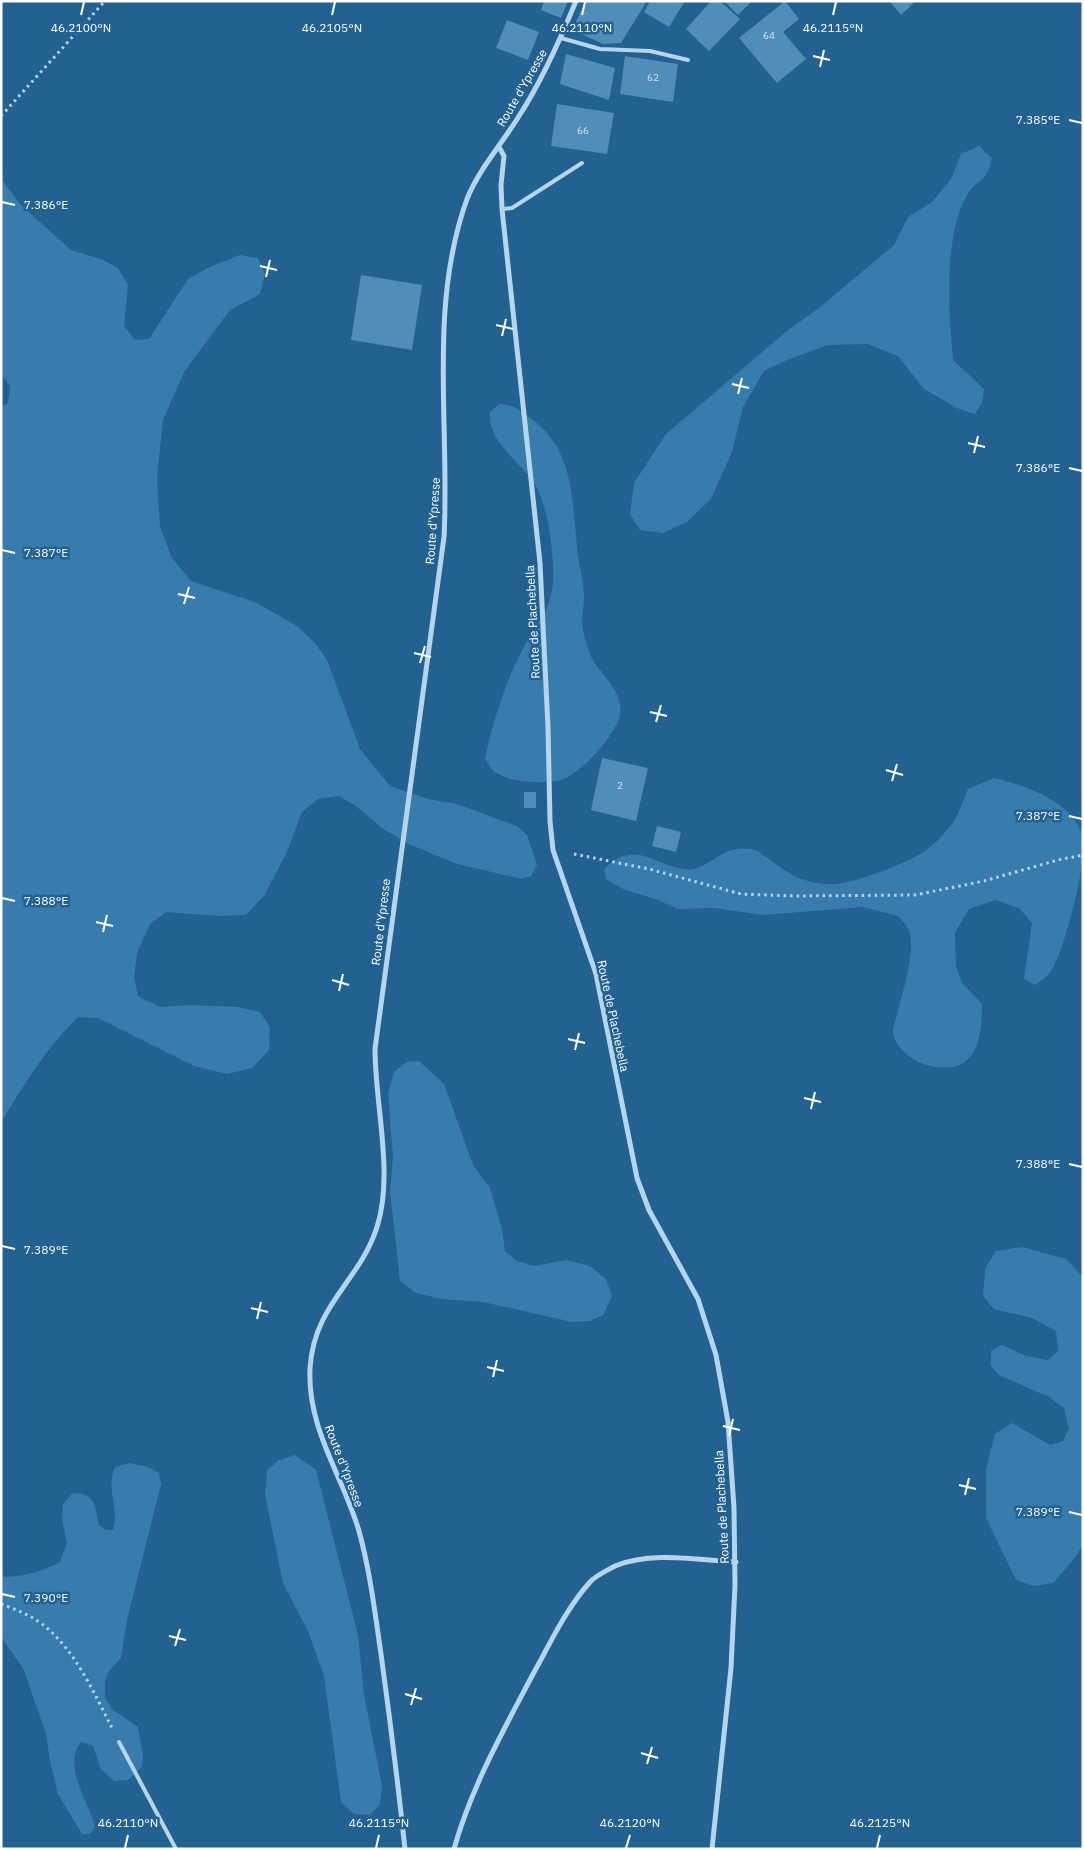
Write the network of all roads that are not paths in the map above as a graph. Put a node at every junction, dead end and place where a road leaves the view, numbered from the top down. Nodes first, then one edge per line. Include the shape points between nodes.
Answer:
1 (576, 1) edge
2 (561, 38) junction
3 (688, 60) dead end
4 (499, 147) junction
5 (582, 163) dead end
6 (502, 209) junction
7 (736, 1562) junction
8 (119, 1742) road end
9 (176, 1849) edge
10 (405, 1849) edge
11 (454, 1849) edge
12 (712, 1849) edge

1 - 2 street, Route d'Ypresse
2 - 3 lane via 600,49 650,51
2 - 4 street, Route d'Ypresse via 521,114
4 - 6 street, Route de Plachebella via 504,156 500,185
4 - 10 street, Route d'Ypresse via 481,170 468,199 450,261 445,294 447,486 444,537 376,1049 375,1078 385,1178 384,1201 369,1247 322,1317 313,1343 310,1370 319,1430 358,1530 372,1591
5 - 6 lane via 512,208
6 - 7 street, Route de Plachebella via 540,563 550,821 554,850 596,974 637,1178 650,1210 698,1299 716,1356 728,1422
7 - 11 street via 653,1558 614,1567 591,1580 566,1614 514,1711 478,1784
7 - 12 street, Route de Plachebella via 731,1668
8 - 9 lane

